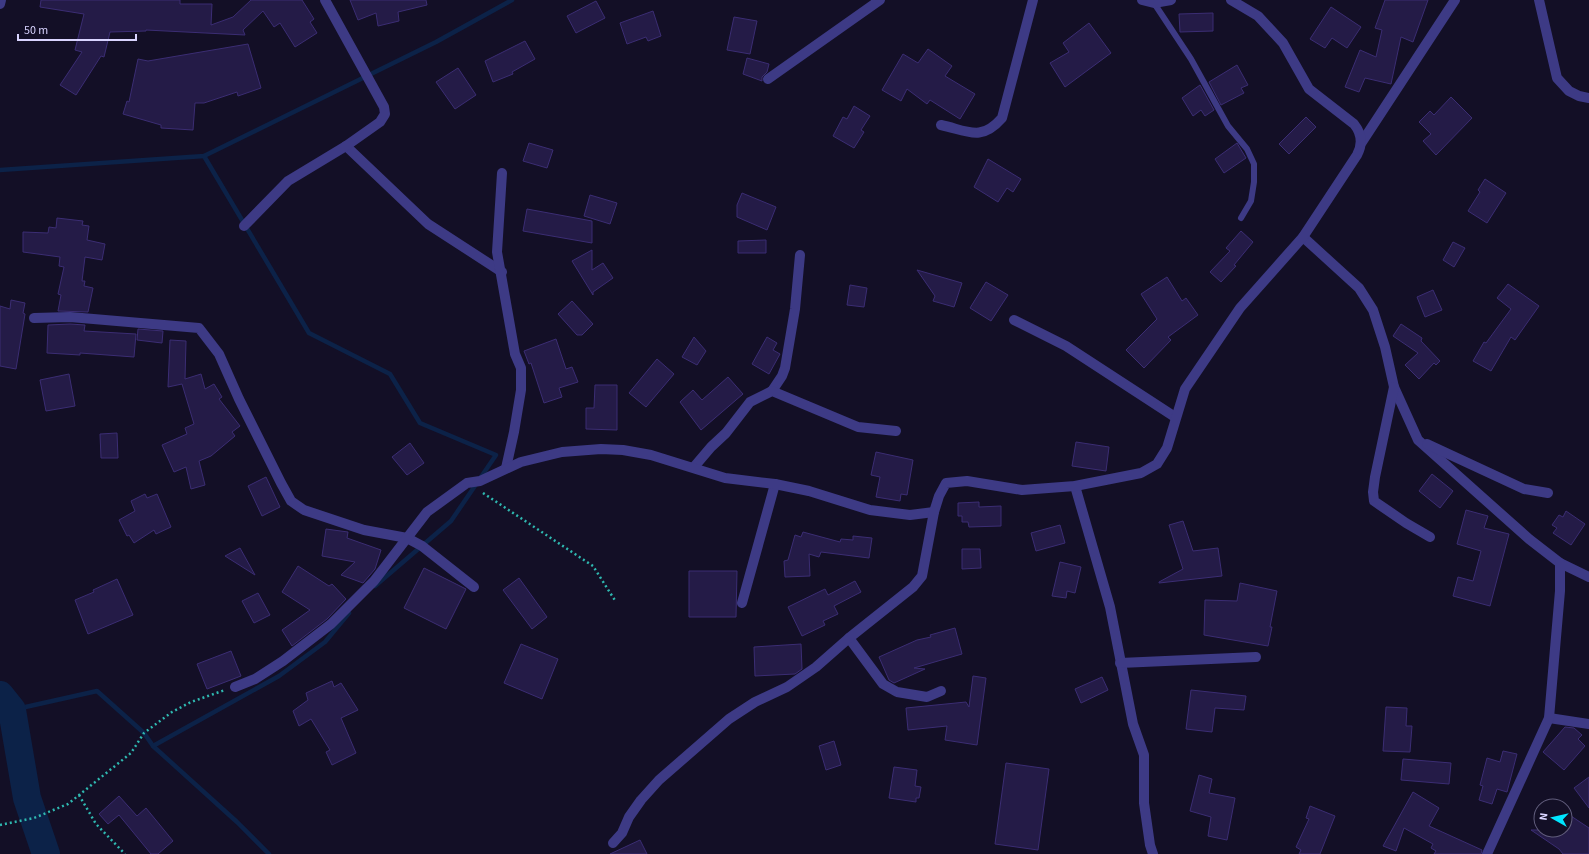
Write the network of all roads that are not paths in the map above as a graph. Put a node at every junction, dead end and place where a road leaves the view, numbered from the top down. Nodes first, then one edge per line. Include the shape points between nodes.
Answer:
1 (1, 0) edge
2 (325, 0) edge
3 (880, 0) edge
4 (1034, 0) edge
5 (1142, 0) edge
6 (1171, 0) edge
7 (1231, 0) edge
8 (1455, 0) edge
9 (1539, 0) edge
10 (1154, 3) junction
11 (0, 4) edge
12 (768, 78) dead end
13 (1589, 98) edge
14 (940, 125) dead end
15 (1362, 142) junction
16 (346, 146) junction
17 (502, 173) dead end
18 (1241, 218) dead end
19 (244, 226) dead end
20 (1303, 237) junction
21 (800, 255) dead end
22 (502, 272) junction
23 (34, 318) dead end
24 (1014, 320) dead end
25 (1394, 387) junction
26 (772, 391) junction
27 (1176, 416) junction
28 (896, 431) dead end
29 (1418, 440) junction
30 (694, 467) junction
31 (506, 468) junction
32 (775, 484) junction
33 (1075, 486) junction
34 (1548, 493) dead end
35 (934, 512) junction
36 (407, 538) junction
37 (1430, 538) dead end
38 (1560, 563) junction
39 (1589, 577) edge
40 (474, 587) dead end
41 (742, 603) dead end
42 (849, 638) junction
43 (1256, 657) dead end
44 (1120, 663) junction
45 (235, 687) road end
46 (941, 692) dead end
47 (1549, 718) junction
48 (1589, 724) edge
49 (613, 843) dead end
50 (1153, 854) edge
51 (1487, 854) edge

1 - 11 street
2 - 16 street via 384,107 385,114 380,122
3 - 12 street
4 - 14 street via 1002,118 992,129 980,134
5 - 10 street
6 - 10 street
7 - 15 street via 1263,21 1283,43 1309,89 1354,124
8 - 15 street
9 - 13 street via 1557,78 1569,91
10 - 18 lane via 1192,59 1228,126 1247,149 1254,164 1251,201
15 - 20 street via 1357,155
16 - 19 street via 288,181
16 - 22 street via 428,224
17 - 22 street via 497,252
20 - 25 street via 1359,288 1373,310
20 - 27 street via 1240,308 1185,389
21 - 26 street via 795,309 785,368
22 - 31 street via 515,354 521,368 520,402
23 - 36 street via 70,317 198,328 219,354 242,406 291,501 304,510 357,527
24 - 27 street via 1066,346
25 - 29 street
25 - 37 street via 1375,477 1374,501
26 - 28 street via 858,427
26 - 30 street via 750,402 726,433
27 - 33 street via 1167,448 1154,467 1141,473
29 - 34 street via 1524,489
29 - 38 street via 1529,539
30 - 31 street via 651,455 601,449 562,452
30 - 32 street via 725,478
31 - 36 street via 480,481 467,483 427,512
32 - 35 street via 887,513 910,515
32 - 41 street
33 - 35 street via 1022,490 967,481 946,483
33 - 44 street via 1110,607
35 - 42 street via 922,576 913,587
36 - 40 street via 422,546
36 - 45 street via 374,581 315,638 284,661
38 - 39 street
38 - 47 street
42 - 46 street via 883,684 897,692 927,697
42 - 49 street via 816,668 729,719 679,761 641,800 622,833
43 - 44 street
44 - 50 street via 1133,724 1144,755 1144,803
47 - 48 street
47 - 51 street

